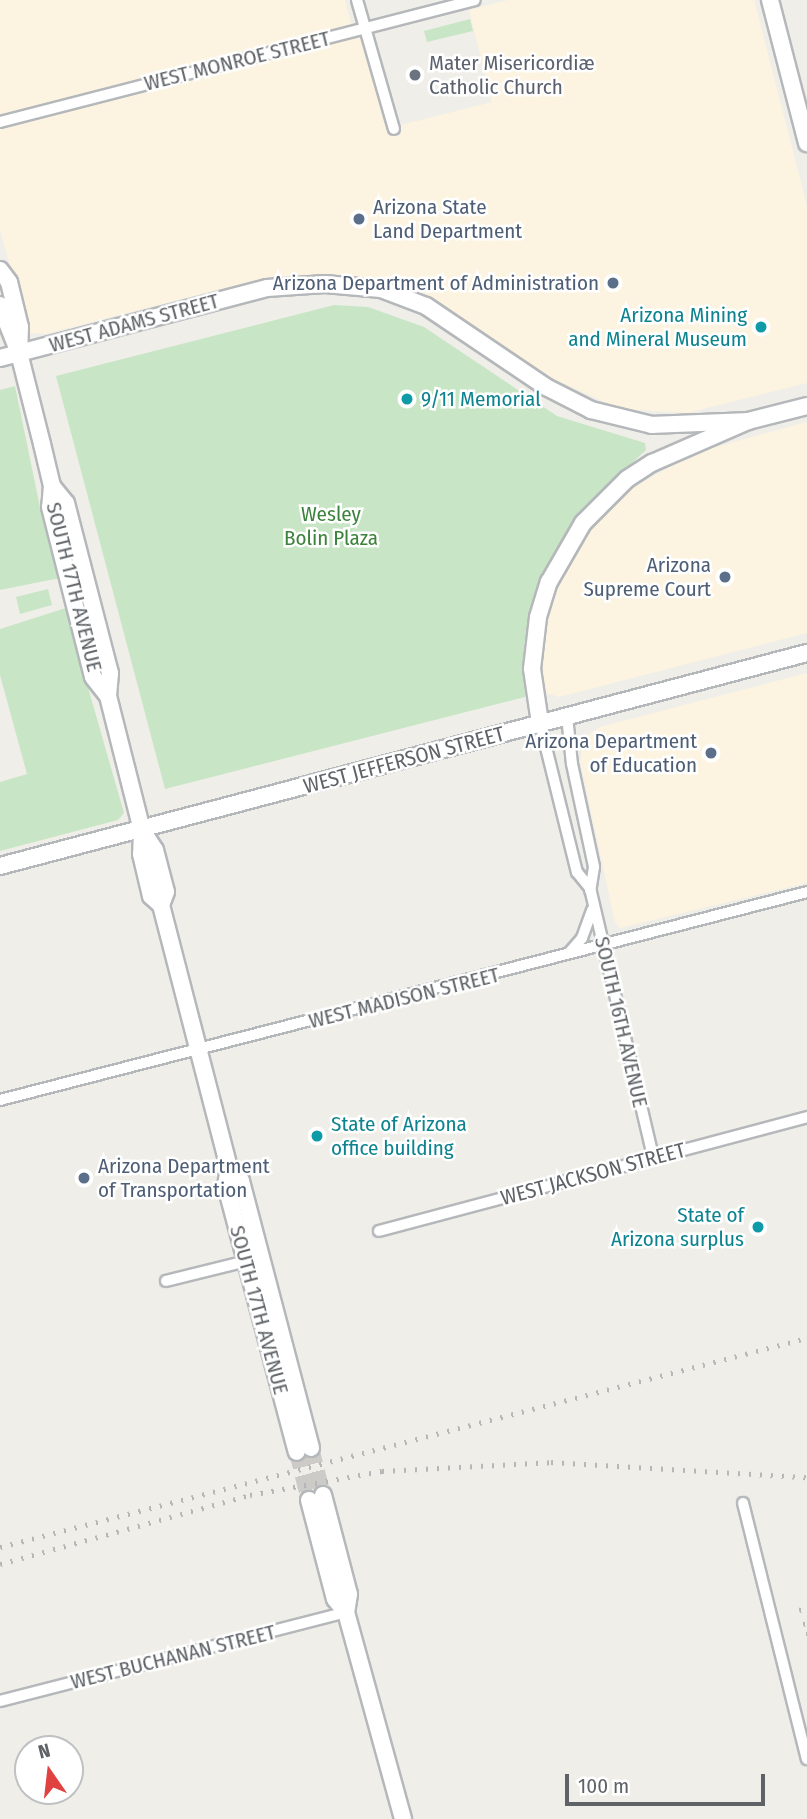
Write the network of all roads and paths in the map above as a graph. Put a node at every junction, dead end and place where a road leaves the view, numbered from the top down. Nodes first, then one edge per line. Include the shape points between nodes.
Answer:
1 (357, 0) edge
2 (475, 0) edge
3 (770, 0) edge
4 (365, 28) junction
5 (0, 122) edge
6 (394, 130) dead end
7 (807, 143) edge
8 (0, 270) edge
9 (0, 305) edge
10 (19, 353) junction
11 (0, 359) edge
12 (807, 406) edge
13 (748, 421) junction
14 (807, 653) edge
15 (567, 716) junction
16 (540, 723) junction
17 (142, 830) junction
18 (0, 866) edge
19 (590, 888) junction
20 (807, 892) edge
21 (602, 944) junction
22 (569, 953) junction
23 (198, 1049) junction
24 (0, 1100) edge
25 (807, 1117) edge
26 (653, 1157) junction
27 (379, 1231) dead end
28 (253, 1259) junction
29 (166, 1281) dead end
30 (304, 1450) tunnel mouth
31 (316, 1498) tunnel mouth
32 (743, 1503) dead end
33 (346, 1612) junction
34 (0, 1701) edge
35 (807, 1759) edge
36 (401, 1819) edge

1 - 4 street
2 - 4 street, WEST MONROE STREET
3 - 7 main road
4 - 5 street, WEST MONROE STREET
4 - 6 street
8 - 10 main road via 9,282 20,327
9 - 10 main road
10 - 11 main road, WEST ADAMS STREET
10 - 13 main road, WEST ADAMS STREET via 267,288 325,284 381,289 426,306 562,398 602,413 652,425
10 - 17 main road, SOUTH 17TH AVENUE via 52,486 66,503 110,673 108,696
12 - 13 main road
13 - 16 main road via 652,463 627,479 583,523 549,582 533,642 533,687
14 - 15 main road, WEST JEFFERSON STREET
15 - 16 main road, WEST JEFFERSON STREET
15 - 19 street, SOUTH 16TH AVENUE via 572,764 594,867
16 - 17 main road, WEST JEFFERSON STREET
16 - 19 street, SOUTH 16TH AVENUE via 577,872
17 - 18 main road, WEST JEFFERSON STREET
17 - 23 main road, SOUTH 17TH AVENUE via 141,854 151,896 162,905
19 - 21 street, SOUTH 16TH AVENUE
19 - 22 street, SOUTH 16TH AVENUE via 589,925
20 - 21 street, WEST MADISON STREET
21 - 22 street, WEST MADISON STREET
21 - 26 street, SOUTH 16TH AVENUE
22 - 23 street, WEST MADISON STREET
23 - 24 street, WEST MADISON STREET
23 - 28 main road, SOUTH 17TH AVENUE via 229,1167 226,1186
25 - 26 street, WEST JACKSON STREET
26 - 27 street, WEST JACKSON STREET
28 - 29 street
28 - 30 main road, SOUTH 17TH AVENUE
31 - 33 main road via 335,1599
32 - 35 street
33 - 34 street, WEST BUCHANAN STREET
33 - 36 main road

